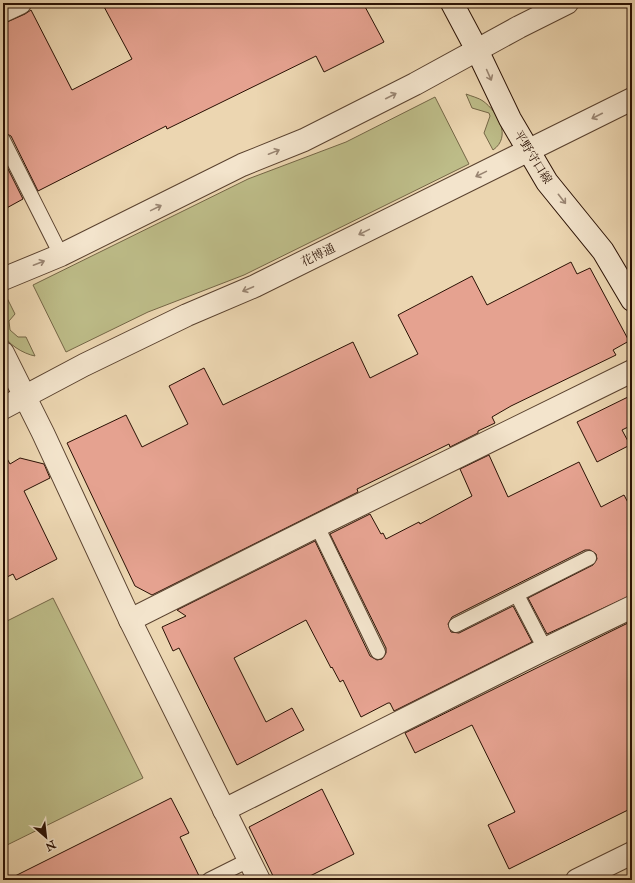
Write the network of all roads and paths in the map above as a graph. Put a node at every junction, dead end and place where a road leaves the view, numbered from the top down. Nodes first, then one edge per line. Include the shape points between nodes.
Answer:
1 (20, 3) edge
2 (452, 3) edge
3 (567, 3) edge
4 (3, 12) edge
5 (477, 50) junction
6 (632, 99) edge
7 (3, 140) edge
8 (529, 150) junction
9 (61, 255) junction
10 (3, 279) edge
11 (632, 300) edge
12 (3, 353) edge
13 (632, 371) edge
14 (25, 396) junction
15 (3, 408) edge
16 (317, 526) junction
17 (588, 558) dead end
18 (517, 595) junction
19 (632, 608) edge
20 (130, 620) junction
21 (456, 625) dead end
22 (545, 649) junction
23 (378, 652) dead end
24 (224, 810) junction
25 (632, 853) edge
26 (249, 860) junction
27 (210, 880) edge
28 (259, 880) edge
29 (577, 880) edge

1 - 4 street
2 - 5 street, 平野守口線
3 - 5 street
5 -> 8 street, 平野守口線 via 499,98
9 -> 5 street via 242,165 304,140
6 -> 8 street, 花博通
7 - 9 lane
8 -> 11 street, 平野守口線 via 547,182 603,251
8 -> 14 street, 花博通 via 255,286 187,315
10 -> 9 street
12 - 14 street
13 - 16 street
14 - 15 street, 花博通
14 - 20 street
16 - 20 street
16 - 23 lane
17 - 18 lane
18 - 21 lane
18 - 22 lane
19 - 22 street
20 - 24 street
22 - 24 street
24 - 26 street
25 - 29 street
26 - 27 lane
26 - 28 street

